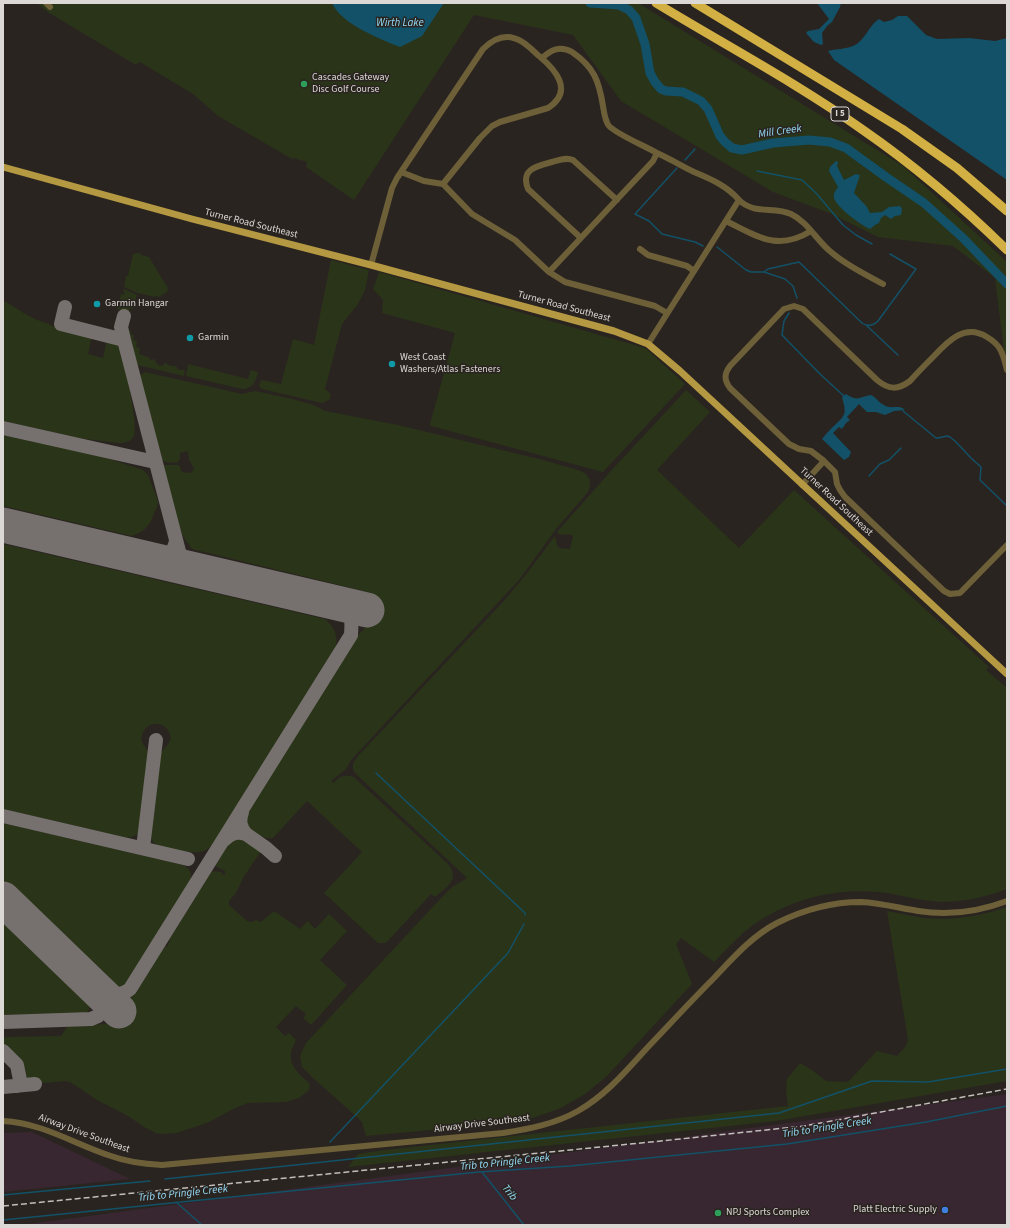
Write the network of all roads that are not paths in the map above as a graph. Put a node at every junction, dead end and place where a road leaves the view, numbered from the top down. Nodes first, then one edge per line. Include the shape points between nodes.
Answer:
1 (656, 3) edge
2 (695, 3) edge
3 (542, 58) junction
4 (657, 153) junction
5 (3, 167) edge
6 (401, 172) junction
7 (443, 184) junction
8 (617, 200) junction
9 (739, 200) junction
10 (1007, 211) edge
11 (726, 221) junction
12 (811, 231) junction
13 (582, 238) junction
14 (640, 248) dead end
15 (1007, 250) edge
16 (371, 265) junction
17 (694, 271) junction
18 (549, 272) junction
19 (883, 284) dead end
20 (667, 313) junction
21 (648, 344) junction
22 (1007, 370) edge
23 (824, 461) junction
24 (802, 485) junction
25 (1007, 545) edge
26 (1007, 674) edge
27 (1007, 901) edge
28 (3, 1121) edge

1 - 15 highway, I 5 via 863,129 927,178
2 - 10 highway, I 5 via 902,129 957,168
3 - 4 street via 557,49 564,49 578,56 598,81 609,126
3 - 6 street via 524,43 513,38 507,37 489,44 479,55
3 - 7 street via 560,79 562,86 558,99 548,108 492,126
4 - 8 street via 653,161
4 - 9 street via 716,182
5 - 16 main road, Turner Road Southeast
6 - 7 street via 424,181
6 - 16 street via 389,197
7 - 18 street via 472,214 515,240
8 - 13 street
8 - 13 street via 569,158 534,166 530,170 526,176 528,188
9 - 11 street
9 - 12 street via 748,207 791,214
11 - 12 street via 761,238 779,242 794,240
11 - 17 street
12 - 19 street via 830,252
13 - 18 street
14 - 17 street via 648,255 688,266
16 - 21 main road, Turner Road Southeast via 614,331
17 - 20 street
18 - 20 street via 564,282 655,306
20 - 21 street
21 - 24 main road, Turner Road Southeast
22 - 23 street via 995,343 979,333 967,332 949,340 904,386 887,387 803,308 790,306 784,309 730,366 726,372 726,384 789,444 811,451
23 - 24 street
23 - 25 street via 835,472 837,484 844,497 950,594 960,593 966,588
24 - 26 main road, Turner Road Southeast
27 - 28 street, Airway Drive Southeast via 990,907 948,913 871,903 841,903 811,909 784,919 761,933 736,954 606,1091 561,1120 532,1128 503,1133 162,1165 120,1159 46,1129

